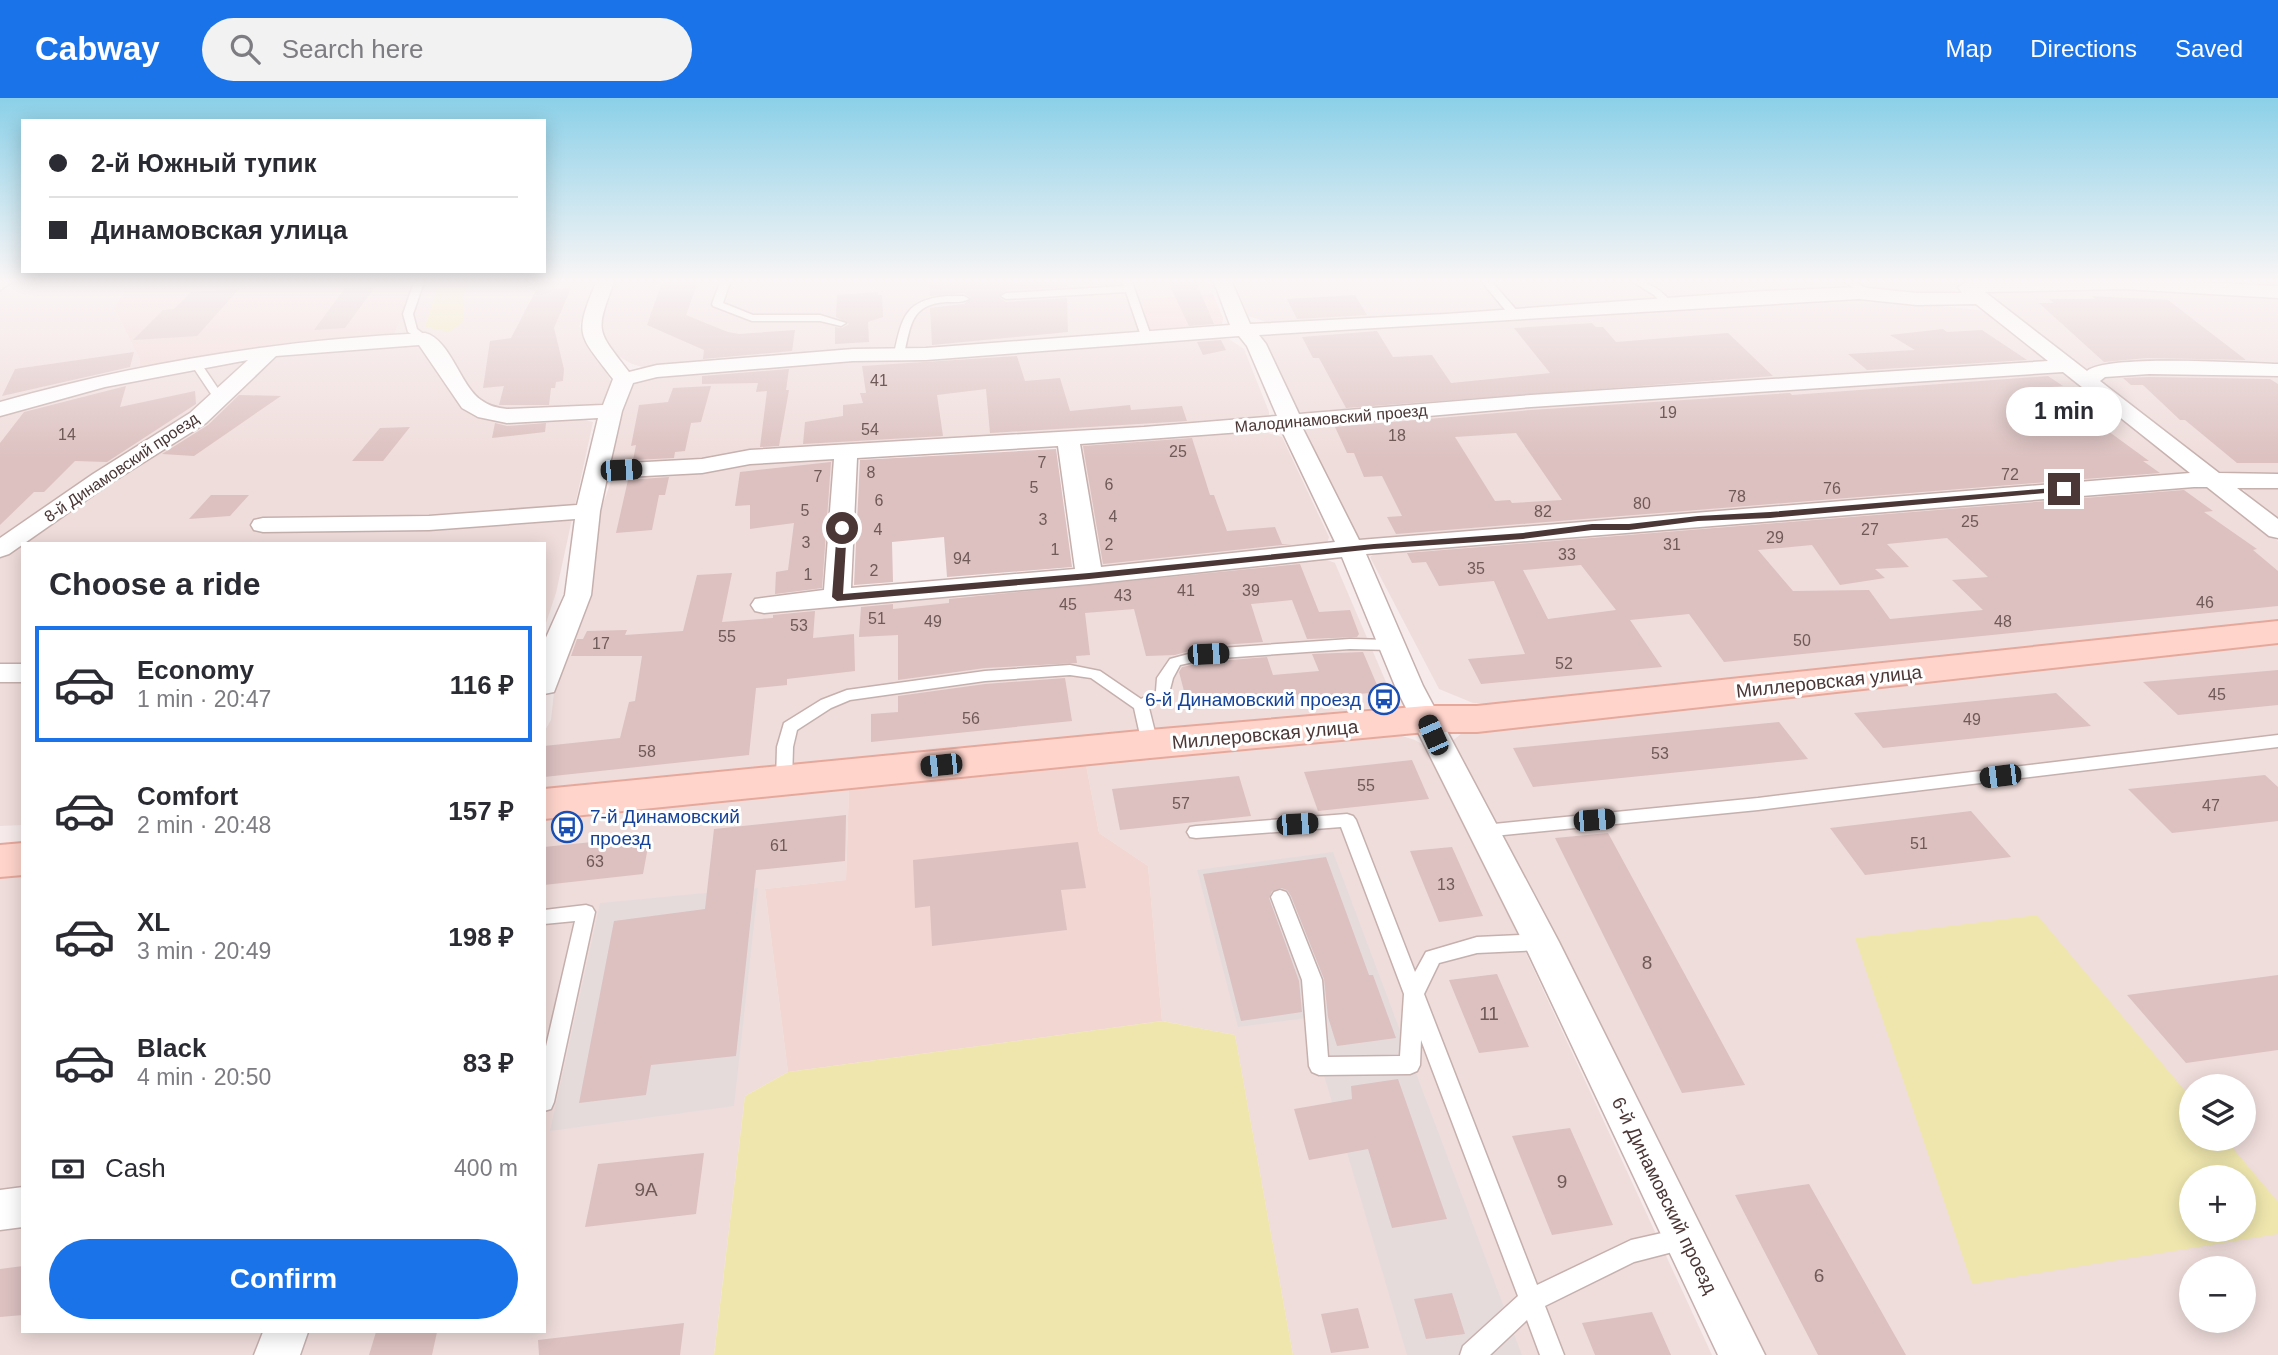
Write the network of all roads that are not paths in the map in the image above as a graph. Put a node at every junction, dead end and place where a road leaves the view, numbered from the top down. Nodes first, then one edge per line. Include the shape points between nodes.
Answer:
1 (395, 341) edge
2 (427, 341) edge
3 (595, 341) edge
4 (902, 341) edge
5 (1093, 341) edge
6 (1253, 341) edge
7 (2035, 341) edge
8 (269, 352) junction
9 (899, 354) junction
10 (194, 361) junction
11 (2278, 370) edge
12 (2074, 372) junction
13 (624, 379) junction
14 (222, 395) junction
15 (0, 409) edge
16 (611, 411) junction
17 (1290, 420) junction
18 (1068, 437) junction
19 (846, 453) junction
20 (597, 472) junction
21 (2212, 480) junction
22 (2278, 481) edge
23 (588, 511) junction
24 (262, 525) dead end
25 (2278, 531) edge
26 (0, 549) edge
27 (1351, 549) junction
28 (1089, 576) junction
29 (837, 597) junction
30 (764, 605) dead end
31 (2278, 632) edge
32 (1391, 645) junction
33 (0, 673) edge
34 (21, 673) edge
35 (546, 675) edge
36 (1141, 706) junction
37 (1426, 719) junction
38 (2278, 741) edge
39 (1150, 744) junction
40 (784, 780) junction
41 (546, 804) edge
42 (1484, 831) junction
43 (1196, 832) dead end
44 (21, 859) edge
45 (0, 861) edge
46 (1280, 897) dead end
47 (546, 917) edge
48 (1541, 942) junction
49 (1414, 992) junction
50 (546, 1093) edge
51 (21, 1207) edge
52 (0, 1210) edge
53 (1687, 1238) junction
54 (1531, 1300) junction
55 (285, 1333) edge
56 (277, 1355) edge
57 (1472, 1355) edge
58 (1552, 1355) edge
59 (1742, 1355) edge

1 - 8 street
2 - 16 street via 470,403 486,412 507,416
3 - 13 street
4 - 9 lane
5 - 9 street
6 - 17 street, 6-й Динамовский проезд
7 - 12 street
8 - 10 street
8 - 14 street, 8-й Динамовский проезд
9 - 13 street via 657,371
10 - 14 lane
10 - 15 street
11 - 12 street, Малодинамовский проезд via 2149,368 2099,371 2095,376
12 - 17 street, Малодинамовский проезд via 1946,372
12 - 21 street
13 - 16 street
14 - 26 street, 8-й Динамовский проезд via 198,418
16 - 20 street
17 - 18 street, Малодинамовский проезд
17 - 27 street, 6-й Динамовский проезд
18 - 19 street, Малодинамовский проезд
18 - 28 street
19 - 20 street, Малодинамовский проезд
19 - 29 street
20 - 23 street
21 - 22 street
21 - 25 street
21 - 27 street
23 - 24 street via 429,523
23 - 35 street via 578,594
27 - 28 street
27 - 32 street, 6-й Динамовский проезд
28 - 29 street
29 - 30 street
31 - 37 street, Миллеровская улица via 1477,719
32 - 36 lane via 1208,654 1175,662 1165,678 1163,693
32 - 37 street, 6-й Динамовский проезд
33 - 34 street
36 - 39 lane
36 - 40 lane via 1095,674 1070,670 846,695 790,727
37 - 39 street, Миллеровская улица
37 - 42 street, 6-й Динамовский проезд
38 - 42 lane via 1785,801
39 - 40 street, Миллеровская улица
40 - 41 street, Миллеровская улица
42 - 48 street, 6-й Динамовский проезд
43 - 49 lane via 1347,820
44 - 45 street
46 - 49 lane via 1312,979 1319,1066 1410,1065
47 - 50 lane via 586,912
48 - 49 lane via 1477,945 1433,957
48 - 53 street, 6-й Динамовский проезд
49 - 54 lane
51 - 52 street
53 - 54 lane via 1631,1251
53 - 59 street, 6-й Динамовский проезд
54 - 57 lane
54 - 58 lane
55 - 56 street

